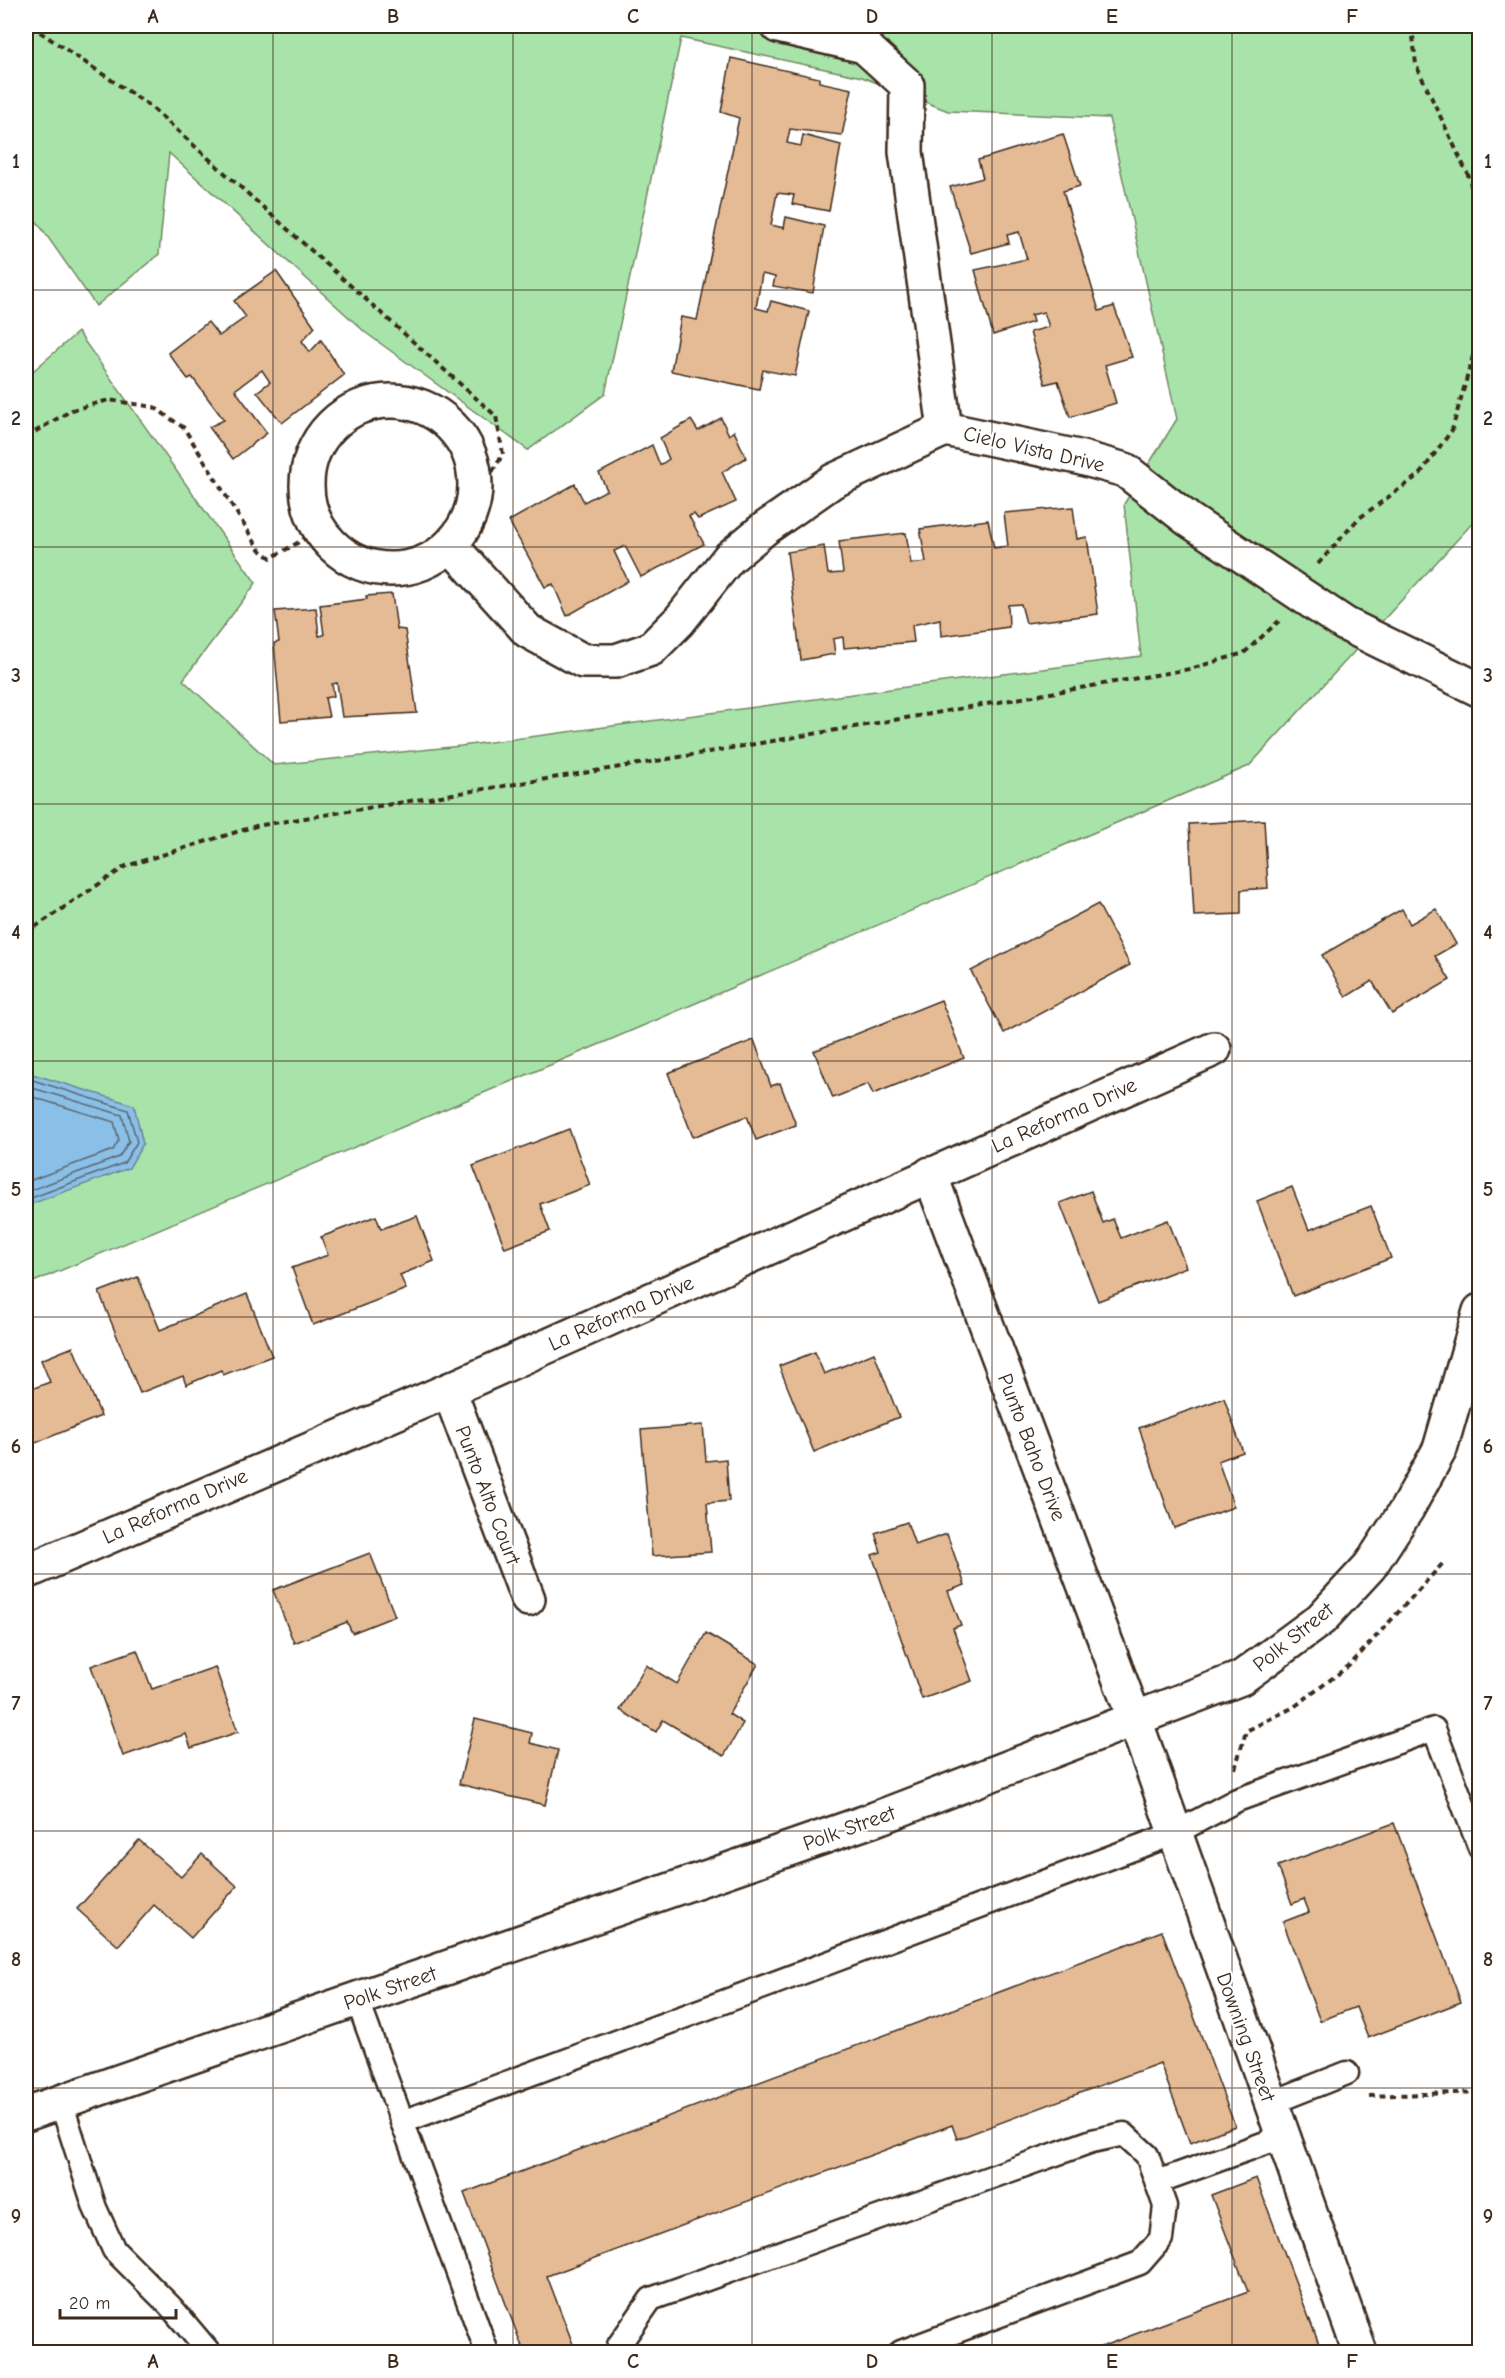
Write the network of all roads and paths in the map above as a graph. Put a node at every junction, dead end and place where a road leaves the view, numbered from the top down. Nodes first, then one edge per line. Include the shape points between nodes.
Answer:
1 (32, 26) edge
2 (778, 26) edge
3 (1412, 26) edge
4 (1479, 228) edge
5 (1479, 319) edge
6 (945, 429) junction
7 (26, 437) edge
8 (475, 500) junction
9 (320, 530) junction
10 (450, 546) junction
11 (1294, 591) junction
12 (1479, 690) edge
13 (26, 933) edge
14 (1214, 1049) dead end
15 (930, 1174) junction
16 (1479, 1311) edge
17 (448, 1390) junction
18 (1445, 1561) dead end
19 (26, 1572) edge
20 (528, 1599) dead end
21 (1135, 1720) junction
22 (1237, 1800) junction
23 (1173, 1834) junction
24 (1479, 1848) edge
25 (357, 1999) junction
26 (1347, 2073) dead end
27 (1479, 2092) edge
28 (1366, 2096) dead end
29 (61, 2102) junction
30 (1270, 2103) junction
31 (26, 2114) edge
32 (402, 2122) junction
33 (1282, 2137) junction
34 (1157, 2182) junction
35 (209, 2352) edge
36 (487, 2352) edge
37 (619, 2352) edge
38 (902, 2352) edge
39 (1360, 2352) edge

1 - 8 path via 150,106 496,416 503,454
2 - 6 street, Cielo Vista Drive via 864,46 907,85 906,152
3 - 4 path via 1416,65 1468,177
5 - 11 path via 1479,335 1452,430 1420,474 1358,519
6 - 10 street via 833,481 781,517 729,558 679,621 651,649 616,661 583,661 528,631
6 - 11 street, Cielo Vista Drive via 1125,470 1189,520
7 - 9 path via 72,410 109,400 154,407 184,428 259,549 271,558
8 - 9 street via 475,473 467,447 450,424 428,409 403,401 375,402 350,411 328,429 314,451 307,478 308,496
8 - 10 street via 466,525
9 - 10 street via 336,549 357,563 382,569 406,569 430,561
11 - 12 street, Cielo Vista Drive via 1345,624
11 - 13 path via 1277,624 1244,653 1190,669 256,826 126,866
14 - 15 street, La Reforma Drive
15 - 17 street, La Reforma Drive
15 - 21 street, Punto Baho Drive
16 - 21 street, Polk Street via 1440,1449 1370,1566 1321,1619 1241,1678
17 - 19 street, La Reforma Drive
17 - 20 street, Punto Alto Court
18 - 22 path via 1350,1665 1294,1707 1246,1731 1235,1765
21 - 23 street, Downing Street
21 - 25 street, Polk Street via 875,1819
22 - 23 lane
22 - 24 lane via 1434,1729
23 - 30 street, Downing Street
23 - 32 lane
25 - 29 street, Polk Street
25 - 32 lane
26 - 30 lane
27 - 28 path
29 - 31 street, Polk Street
29 - 35 lane via 95,2208 114,2250
30 - 33 street, Downing Street
32 - 36 lane
33 - 34 lane
33 - 39 street, Downing Street
34 - 37 lane via 1148,2155 1124,2134 1092,2141 651,2299 619,2345
34 - 38 lane via 1165,2206 1161,2239 1140,2263

